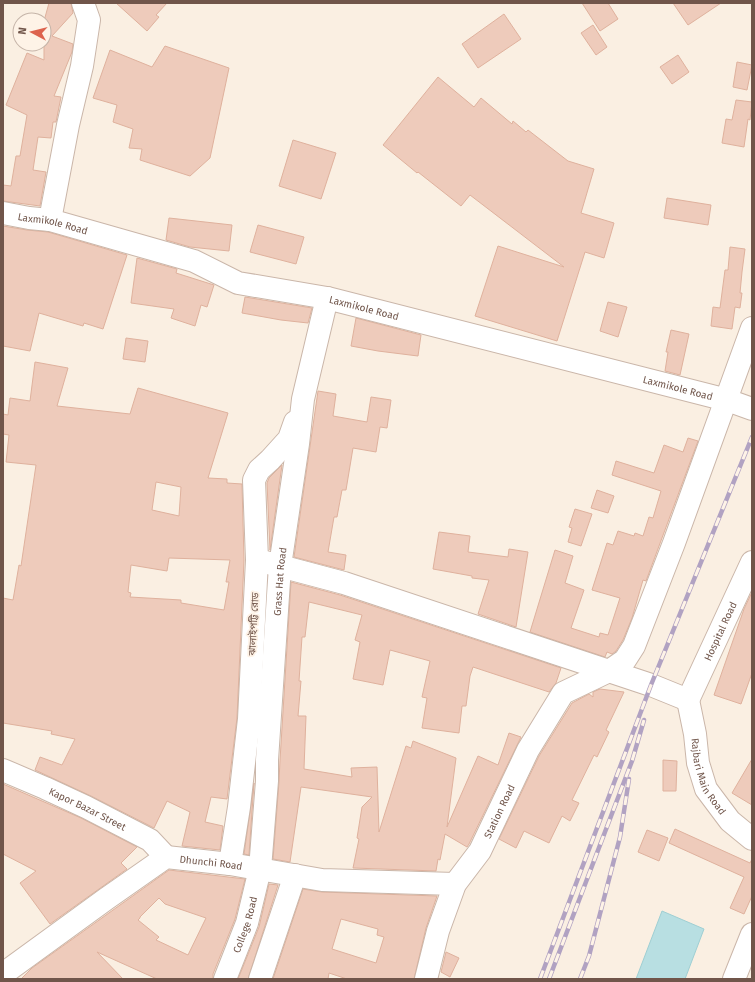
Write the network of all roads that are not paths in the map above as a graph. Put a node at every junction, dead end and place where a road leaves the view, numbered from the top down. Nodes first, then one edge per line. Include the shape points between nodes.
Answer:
1 (83, 3) edge
2 (3, 213) edge
3 (50, 220) junction
4 (327, 298) junction
5 (752, 328) edge
6 (303, 399) junction
7 (727, 400) junction
8 (752, 409) edge
9 (257, 560) junction
10 (752, 562) edge
11 (280, 566) junction
12 (609, 671) junction
13 (688, 700) junction
14 (3, 770) edge
15 (752, 839) edge
16 (166, 856) junction
17 (230, 864) junction
18 (260, 869) junction
19 (295, 875) junction
20 (455, 884) junction
21 (752, 934) edge
22 (3, 974) edge
23 (225, 979) edge
24 (260, 979) edge
25 (426, 979) edge
26 (734, 979) edge

1 - 3 street via 89,20
2 - 3 street, Laxmikole Road
3 - 4 street, Laxmikole Road via 194,261 238,283
4 - 6 street, Grass Hat Road
4 - 7 street, Laxmikole Road
5 - 7 street, Station Road
6 - 9 street, ঝালাইপট্টি রোড via 289,439 259,470 254,480
6 - 11 street, Grass Hat Road
7 - 8 street, Laxmikole Road
7 - 12 street, Station Road via 634,646 625,660
9 - 11 street
9 - 17 street, ঝালাইপট্টি রোড via 249,719
10 - 13 street, Hospital Road
11 - 12 street via 344,583
11 - 18 street, Grass Hat Road
12 - 13 street
12 - 20 street, Station Road via 563,693 528,750 480,851
13 - 15 street, Rajbari Main Road via 698,763 706,789 730,821
14 - 16 street, Kapor Bazar Street via 86,807 150,840
16 - 17 street, Dhunchi Road
16 - 22 street, Dhunchi Road
17 - 18 street, Dhunchi Road
18 - 19 street, Dhunchi Road
18 - 23 street, College Road via 247,922
19 - 20 street, Dhunchi Road via 322,880
19 - 24 street
20 - 25 street, Station Road via 438,931
21 - 26 street

